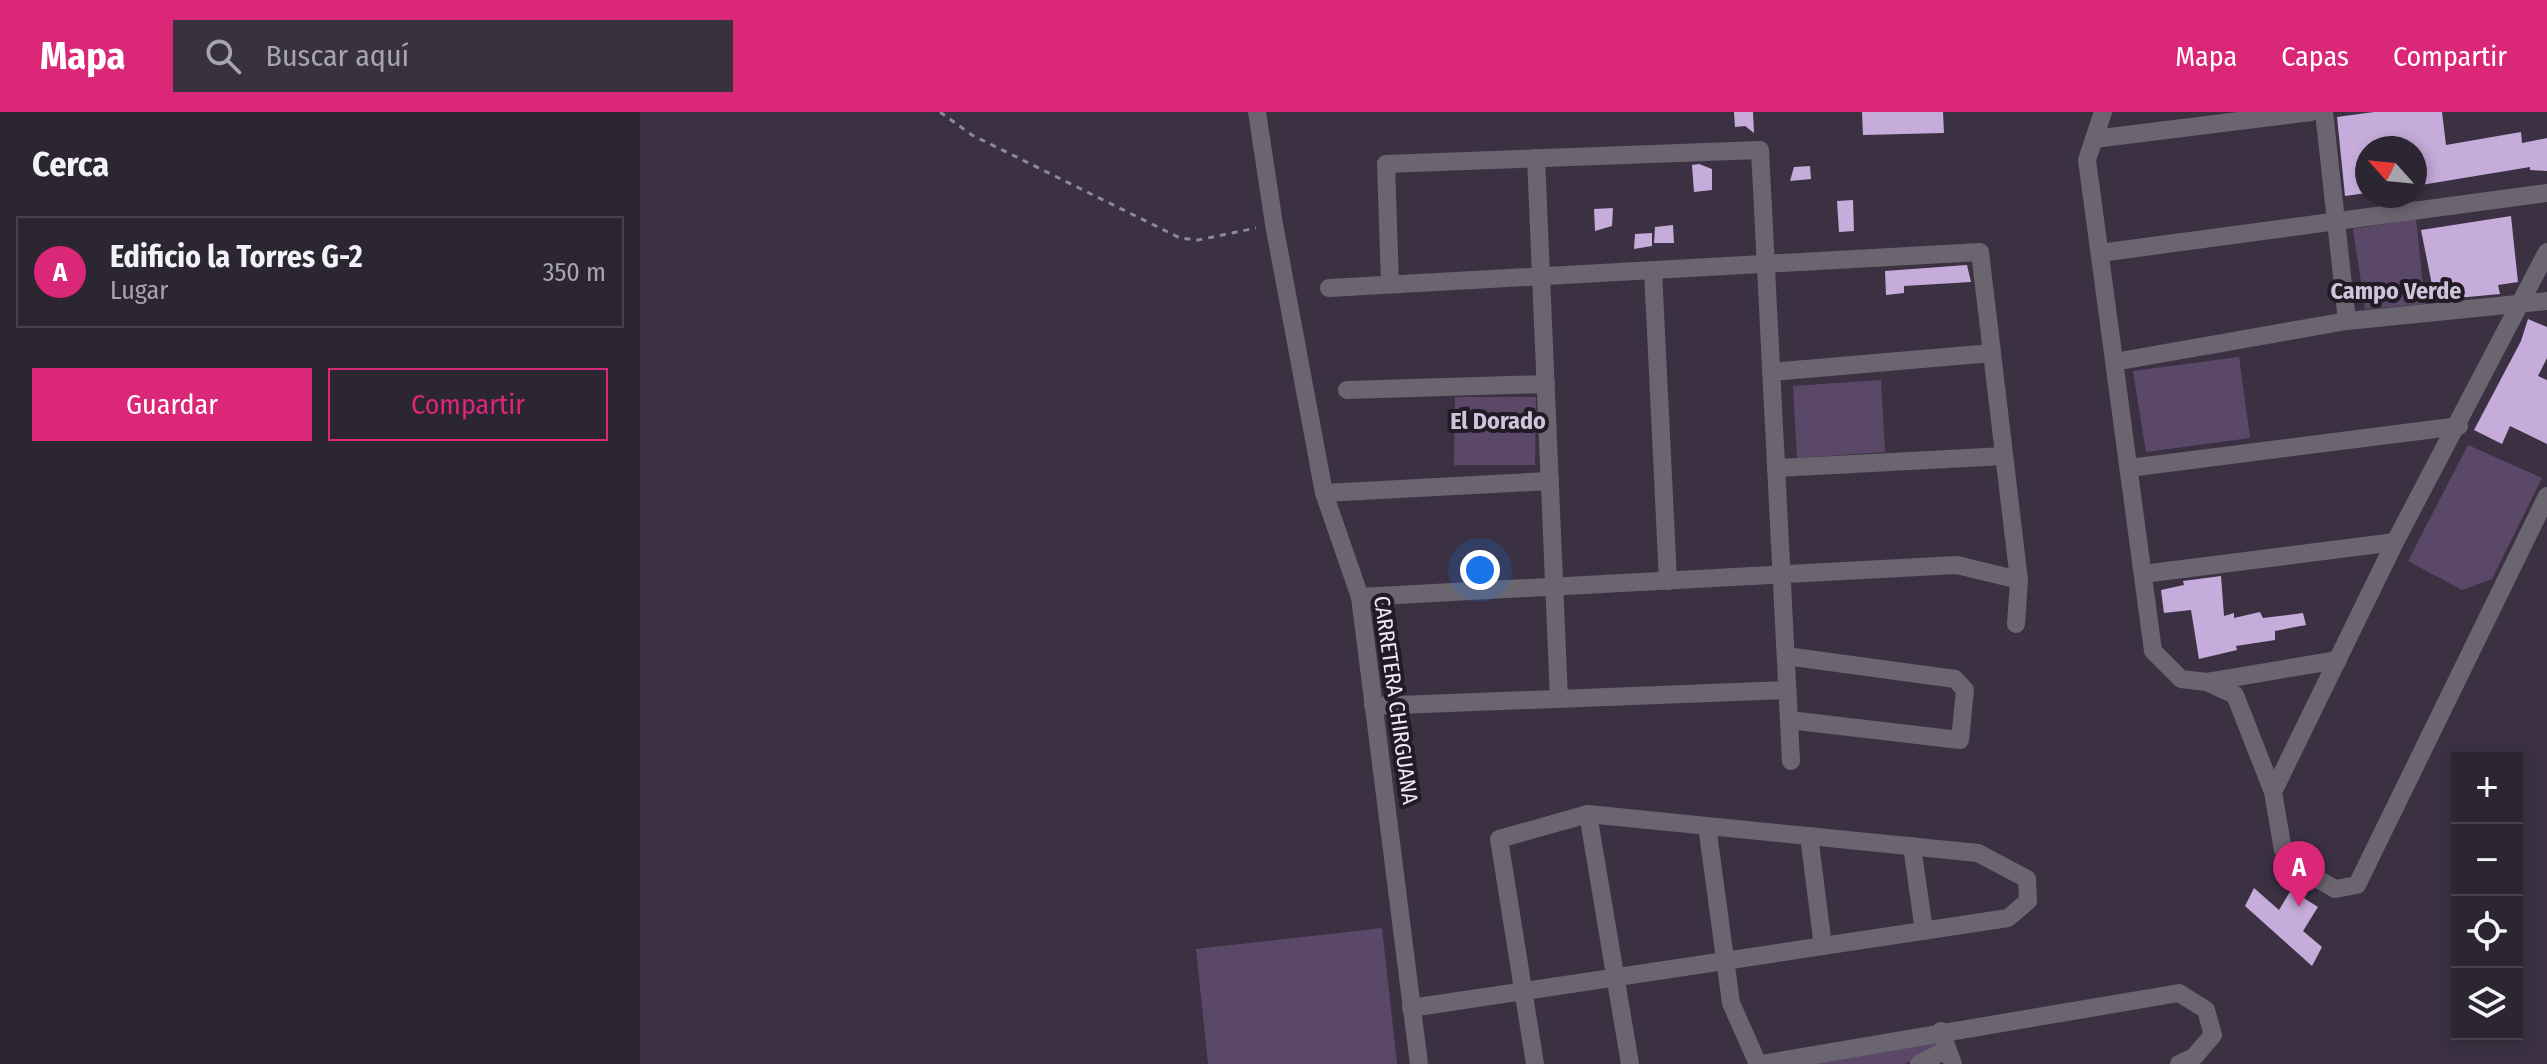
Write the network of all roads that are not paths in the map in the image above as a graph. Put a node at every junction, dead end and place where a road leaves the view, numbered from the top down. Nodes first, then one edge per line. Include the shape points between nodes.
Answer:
1 (1257, 112) edge
2 (2103, 112) edge
3 (2311, 112) edge
4 (2324, 112) edge
5 (2278, 114) edge
6 (2094, 139) junction
7 (1536, 158) junction
8 (2547, 193) edge
9 (2337, 218) junction
10 (2547, 252) edge
11 (2100, 253) junction
12 (1766, 264) junction
13 (1653, 270) junction
14 (1541, 276) junction
15 (1390, 284) junction
16 (1329, 288) dead end
17 (2547, 301) edge
18 (2520, 305) junction
19 (2347, 321) junction
20 (1992, 353) junction
21 (2114, 362) junction
22 (1771, 372) junction
23 (1546, 384) junction
24 (1347, 390) dead end
25 (2459, 426) junction
26 (2004, 456) junction
27 (1776, 468) junction
28 (2129, 468) junction
29 (1550, 481) junction
30 (1324, 493) junction
31 (2547, 496) edge
32 (2395, 542) junction
33 (2143, 574) junction
34 (1782, 575) junction
35 (2019, 580) junction
36 (1668, 581) junction
37 (1554, 587) junction
38 (1360, 597) junction
39 (2016, 624) dead end
40 (1786, 656) junction
41 (2338, 660) junction
42 (2207, 682) junction
43 (1787, 690) junction
44 (1559, 699) junction
45 (1373, 706) junction
46 (1789, 720) junction
47 (1791, 761) dead end
48 (2273, 792) junction
49 (1588, 814) junction
50 (1707, 826) junction
51 (1809, 836) junction
52 (1912, 846) junction
53 (1924, 931) junction
54 (1823, 946) junction
55 (1727, 961) junction
56 (1616, 978) junction
57 (1523, 992) junction
58 (1411, 1008) junction
59 (1941, 1031) junction
60 (1950, 1057) edge
61 (1419, 1064) edge
62 (1535, 1064) edge
63 (1630, 1064) edge
64 (1760, 1064) edge
65 (1919, 1064) edge
66 (2179, 1064) edge

1 - 30 street, CARRETERA CHIRGUANA
2 - 6 street
3 - 5 street
4 - 9 street
5 - 6 street
6 - 11 street via 2087,160
7 - 12 street via 1760,150
7 - 14 street
7 - 15 street via 1386,164
8 - 9 street
9 - 11 street
9 - 19 street
10 - 18 street
11 - 21 street
12 - 13 street
12 - 20 street via 1980,252
12 - 22 street
13 - 14 street
13 - 36 street
14 - 15 street
14 - 23 street
15 - 16 street
17 - 18 street
18 - 19 street
18 - 25 street
19 - 21 street
20 - 22 street
20 - 26 street
21 - 28 street
22 - 27 street
23 - 24 street
23 - 29 street
25 - 28 street
25 - 32 street
26 - 27 street
26 - 35 street
27 - 34 street
28 - 33 street
29 - 30 street
29 - 37 street
30 - 38 street, CARRETERA CHIRGUANA
31 - 48 street via 2357,885 2335,889 2294,865 2283,850
32 - 33 street
32 - 41 street
33 - 42 street via 2153,651 2181,679
34 - 35 street via 1957,565
34 - 36 street
34 - 40 street
35 - 39 street
36 - 37 street
37 - 38 street
37 - 44 street
38 - 45 street, CARRETERA CHIRGUANA
40 - 43 street
40 - 46 street via 1955,679 1965,690 1960,740
41 - 42 street
41 - 48 street
42 - 48 street via 2235,695
43 - 44 street
43 - 46 street
44 - 45 street
45 - 58 street, CARRETERA CHIRGUANA
46 - 47 street
49 - 50 street
49 - 56 street
49 - 57 street via 1499,839
50 - 51 street
50 - 55 street
51 - 52 street
51 - 54 street
52 - 53 street
52 - 53 street via 1978,853 2027,879 2028,901 2008,918
53 - 54 street
54 - 55 street
55 - 56 street
55 - 64 street via 1731,1003
56 - 57 street
56 - 63 street
57 - 58 street
57 - 62 street
58 - 61 street, CARRETERA CHIRGUANA
59 - 60 street
59 - 64 street
59 - 66 street via 2179,993 2206,1010 2213,1035 2194,1057
60 - 65 street

